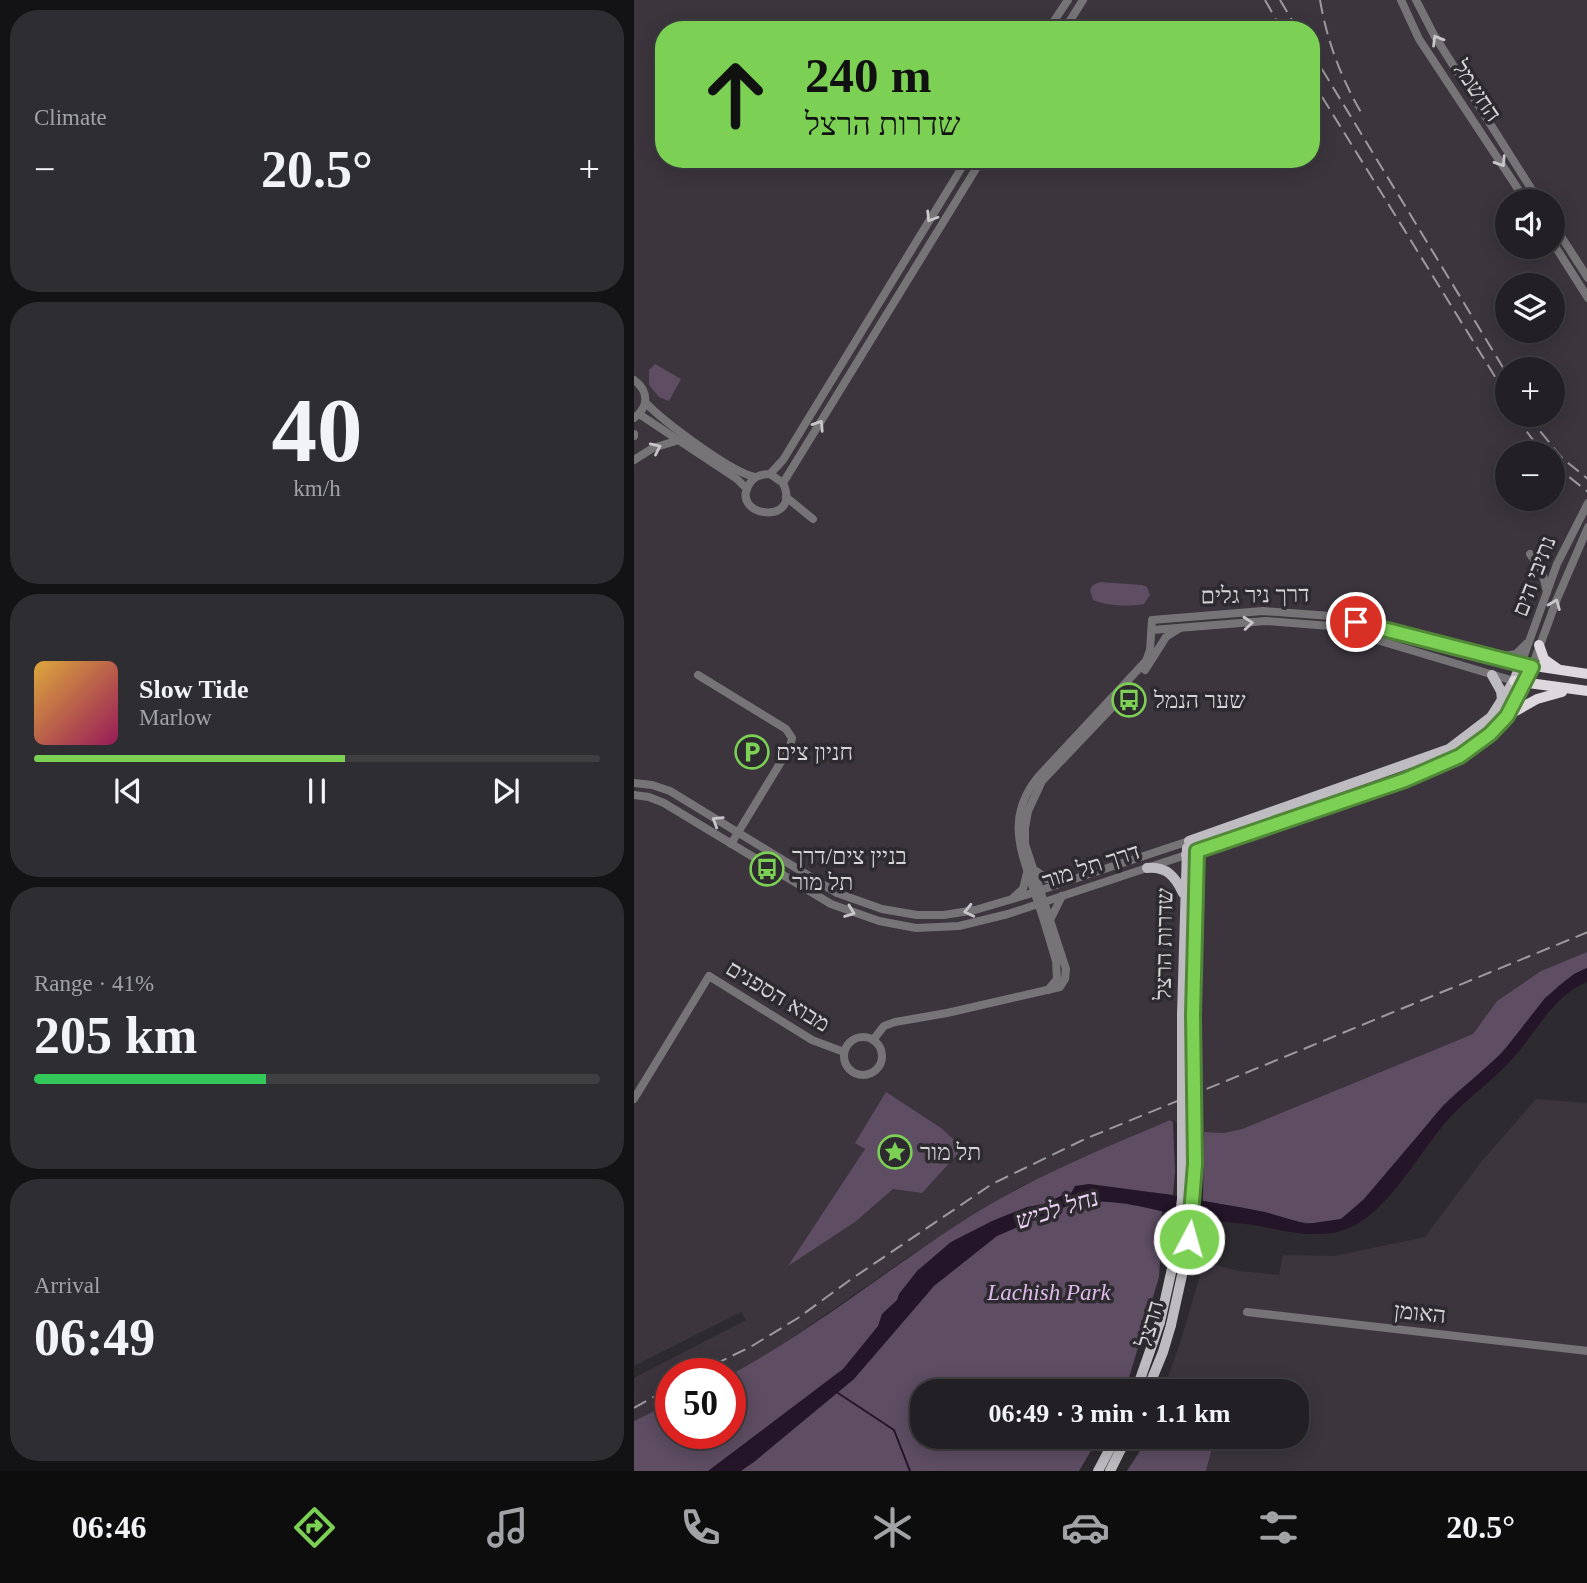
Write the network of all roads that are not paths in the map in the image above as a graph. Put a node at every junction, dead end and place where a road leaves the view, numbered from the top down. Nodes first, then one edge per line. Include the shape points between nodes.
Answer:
1 (1068, 0) edge
2 (1083, 0) edge
3 (1401, 0) edge
4 (1416, 0) edge
5 (1054, 21) edge
6 (1070, 21) edge
7 (961, 168) edge
8 (976, 168) edge
9 (1518, 189) edge
10 (1531, 189) edge
11 (1565, 242) edge
12 (1563, 259) edge
13 (1588, 278) edge
14 (1588, 298) edge
15 (634, 380) edge
16 (646, 403) junction
17 (637, 416) edge
18 (679, 440) junction
19 (634, 460) edge
20 (770, 474) junction
21 (755, 477) junction
22 (783, 483) junction
23 (747, 489) junction
24 (786, 497) junction
25 (1588, 503) edge
26 (813, 519) dead end
27 (1588, 527) edge
28 (1530, 554) dead end
29 (1547, 592) junction
30 (1180, 628) junction
31 (1155, 630) junction
32 (1532, 635) junction
33 (1539, 645) junction
34 (1157, 652) junction
35 (1494, 658) junction
36 (1527, 666) junction
37 (1568, 671) junction
38 (1588, 674) edge
39 (698, 675) dead end
40 (1492, 675) junction
41 (1520, 682) junction
42 (1574, 691) junction
43 (1588, 691) edge
44 (1502, 702) junction
45 (1507, 716) junction
46 (634, 783) edge
47 (634, 795) edge
48 (737, 834) junction
49 (1189, 841) junction
50 (731, 844) junction
51 (1197, 851) junction
52 (1186, 855) junction
53 (1147, 868) junction
54 (1030, 869) junction
55 (1068, 881) junction
56 (1038, 892) junction
57 (1062, 896) junction
58 (1185, 897) junction
59 (1012, 900) junction
60 (1041, 903) junction
61 (1021, 910) junction
62 (1047, 920) junction
63 (1187, 1015) junction
64 (873, 1040) junction
65 (844, 1052) junction
66 (634, 1099) edge
67 (1248, 1312) dead end
68 (1165, 1323) junction
69 (1588, 1351) edge
70 (1141, 1379) edge
71 (1152, 1379) edge
72 (1110, 1449) edge
73 (1121, 1449) edge
74 (1098, 1471) edge
75 (1110, 1471) edge

1 - 5 street
2 - 6 street
3 -> 9 street, החשמל via 1419,39
10 -> 4 street, החשמל
7 -> 20 street via 783,460
22 -> 8 street
11 - 13 street
12 - 14 street
15 - 16 street via 644,389
16 - 17 street
16 - 21 street via 736,470
17 - 18 street
19 -> 18 street
18 - 23 street
20 - 21 street
20 - 22 street
21 - 23 street
22 - 24 street
23 - 24 street via 751,507 760,513 777,511
24 - 26 street
25 - 29 street, נתיבי הים
33 -> 27 street, נתיבי הים
28 - 29 street via 1542,571
29 - 32 street, נתיבי הים
30 - 31 street, דרך ניר גלים
30 - 34 street via 1165,637
30 -> 40 street, דרך ניר גלים via 1266,621 1330,626
31 - 34 street
31 - 35 street, דרך ניר גלים via 1155,620 1295,612 1331,616
31 - 54 street via 1146,661 1028,791 1018,841
32 - 35 street via 1516,654
32 - 36 street, נתיבי הים
33 - 36 street, נתיבי הים
33 - 37 highway via 1552,666
34 - 54 street via 1142,675 1038,786 1025,828
35 - 36 street, דרך ניר גלים
36 - 37 highway
36 - 41 main road, דרך תל מור
37 - 38 highway
39 - 48 street via 786,729 792,738
40 - 41 street, דרך ניר גלים
40 - 44 main road
41 - 42 highway, דרך ניר גלים
41 - 44 main road, דרך תל מור
41 - 45 main road, דרך תל מור
42 - 43 highway, דרך ניר גלים
42 - 45 highway via 1536,699
44 - 49 main road, דרך תל מור via 1481,727 1434,756
45 - 51 main road, דרך תל מור via 1475,746 1444,765
48 -> 46 street, דרך תל מור via 670,792
47 - 50 street, דרך תל מור via 664,803
48 - 50 street
59 -> 48 street, דרך תל מור via 932,916 882,909 837,893
49 - 51 main road
49 - 52 main road, שדרות הרצל
49 - 55 street, דרך תל מור
50 -> 61 street, דרך תל מור via 831,904 879,921 932,929
51 - 52 main road, דרך תל מור
51 - 63 main road, שדרות הרצל
52 - 53 street, דרך תל מור
52 - 58 main road, שדרות הרצל
53 - 57 street, דרך תל מור
53 - 58 main road via 1166,870
54 - 55 street via 1047,879
54 - 56 street
54 - 59 street via 1023,889
55 - 56 street, דרך תל מור
56 - 59 street, דרך תל מור
56 - 60 street
57 - 60 street, דרך תל מור
57 - 62 street
58 - 63 main road, שדרות הרצל
60 - 61 street, דרך תל מור
60 - 62 street
61 - 62 street
62 - 64 street via 1066,969 1060,987 895,1022 884,1026
63 - 68 main road, הרצל, bridge via 1182,1199
64 - 65 street via 855,1038
64 - 65 street via 882,1055 871,1074 852,1072
65 - 66 street, מבוא הספנים via 812,1040 709,976
67 - 69 street, האומן
68 - 70 main road, הרצל
68 - 71 main road, הרצל via 1163,1352
72 - 74 main road
73 - 75 main road

